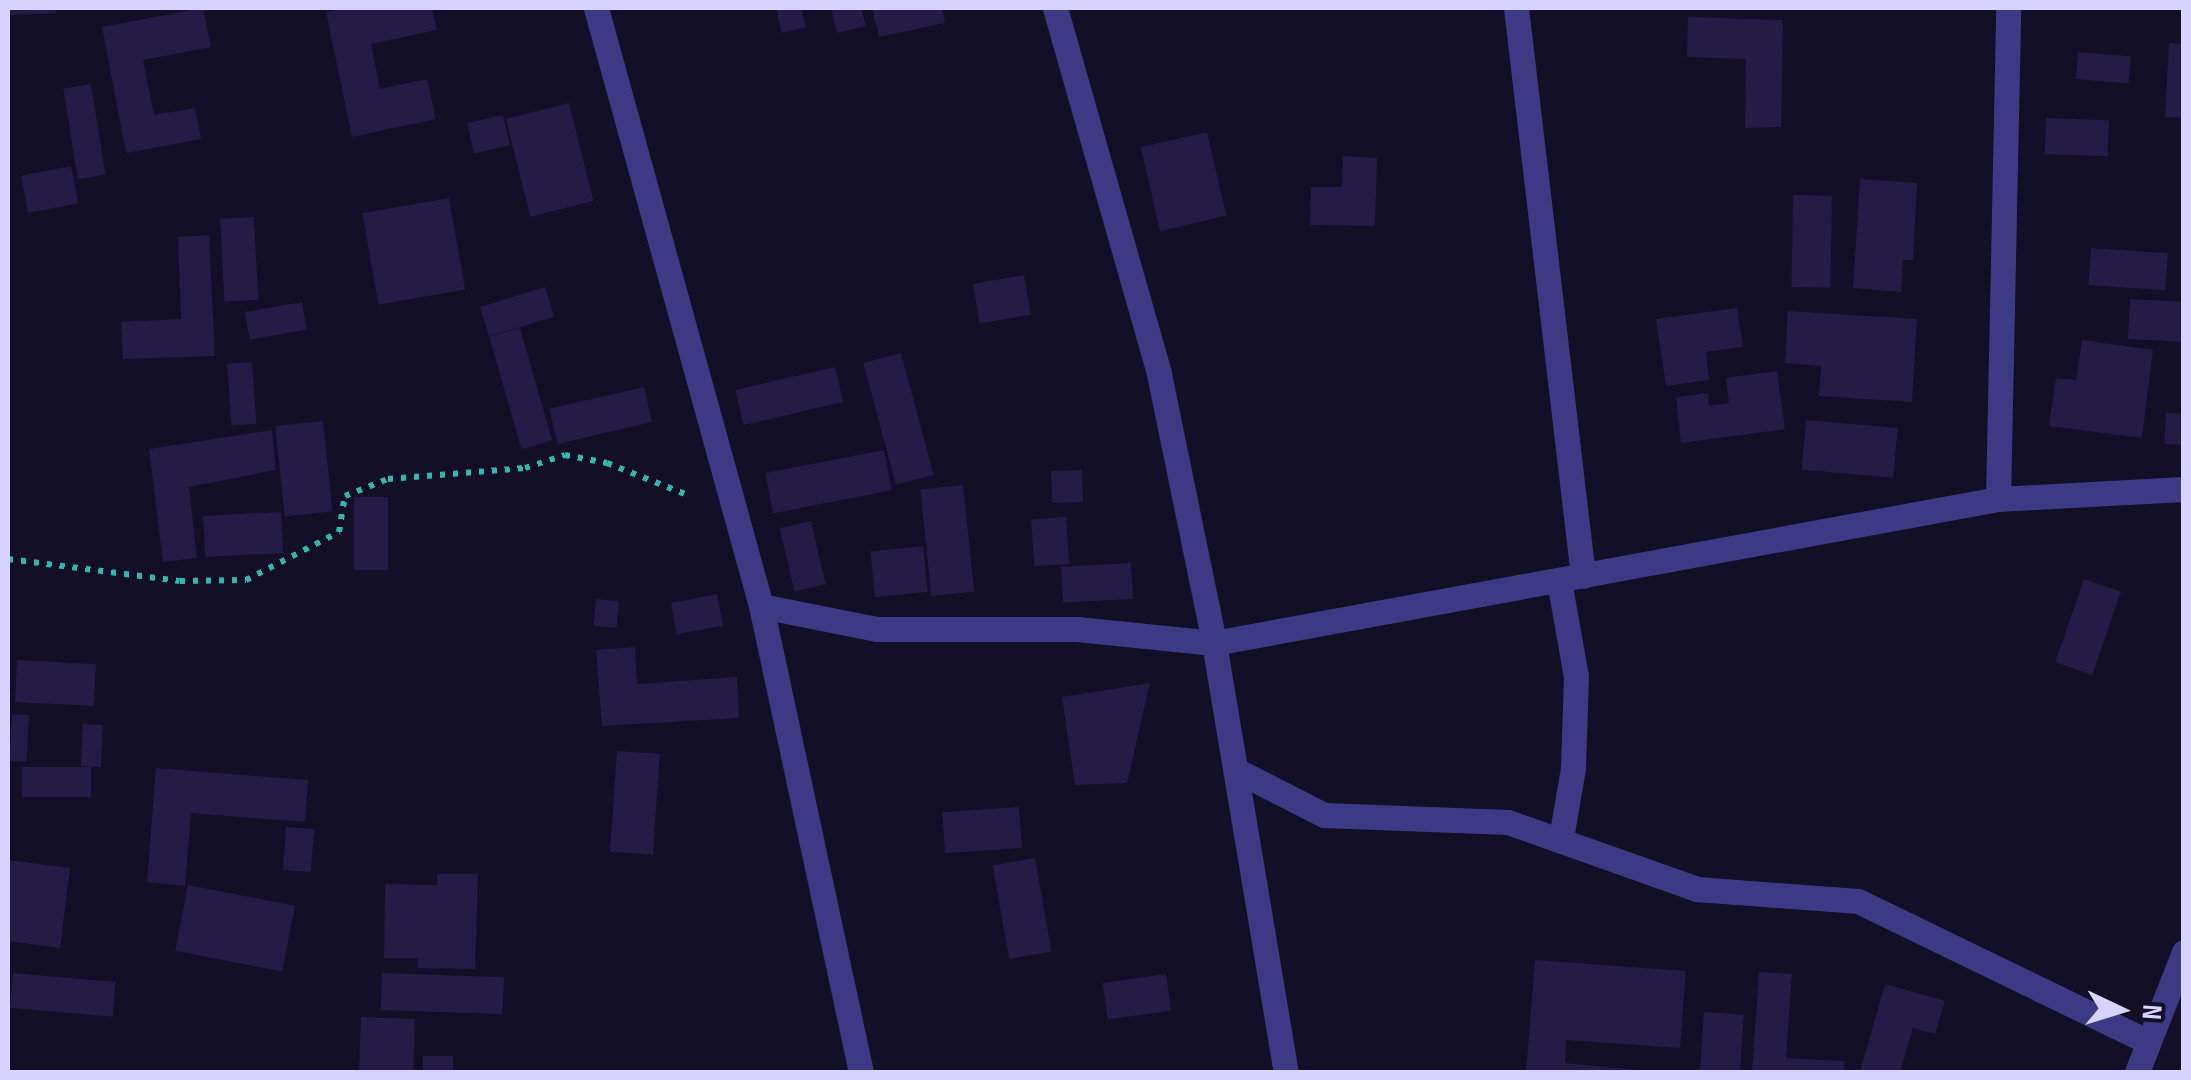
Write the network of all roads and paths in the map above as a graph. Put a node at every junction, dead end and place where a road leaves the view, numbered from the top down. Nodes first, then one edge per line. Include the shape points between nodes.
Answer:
1 (596, 8) edge
2 (1056, 8) edge
3 (1516, 8) edge
4 (2008, 8) edge
5 (2184, 489) edge
6 (1998, 499) junction
7 (700, 511) dead end
8 (8, 559) edge
9 (1571, 578) junction
10 (761, 606) junction
11 (1214, 642) junction
12 (1236, 770) junction
13 (1561, 838) junction
14 (2184, 952) edge
15 (2149, 1042) junction
16 (862, 1072) edge
17 (1286, 1072) edge
18 (2137, 1072) edge

1 - 10 street
2 - 11 street via 1142,304
3 - 9 street
4 - 6 street
5 - 6 street
6 - 9 street
7 - 8 path via 692,497 607,463 565,455 524,468 388,480 346,496 339,532 246,580 162,579
9 - 11 street
9 - 13 street via 1573,768
10 - 11 street via 878,629 1060,629
10 - 16 street
11 - 12 street
12 - 13 street via 1324,815 1508,822
12 - 17 street
13 - 15 street via 1697,888 1858,901
14 - 15 street
15 - 18 street

